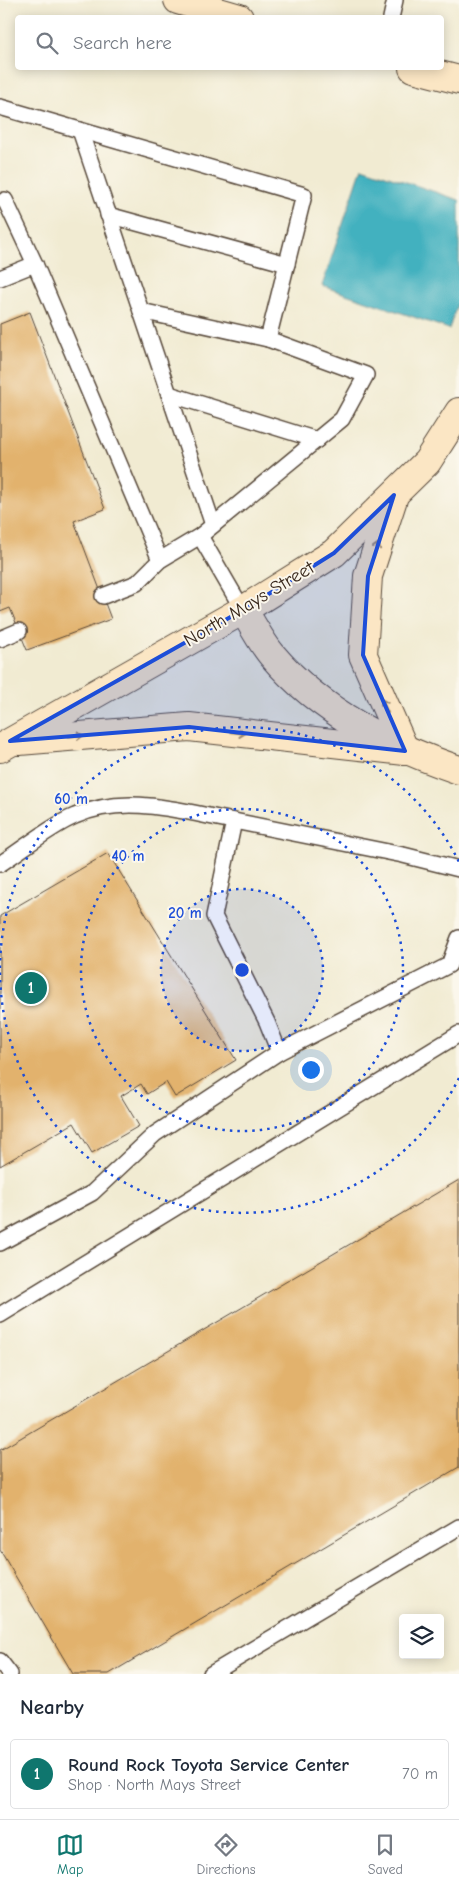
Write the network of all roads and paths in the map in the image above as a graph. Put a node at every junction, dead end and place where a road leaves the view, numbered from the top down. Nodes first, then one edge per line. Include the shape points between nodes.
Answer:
1 (178, 0) edge
2 (395, 0) edge
3 (228, 15) edge
4 (392, 15) edge
5 (421, 70) edge
6 (459, 80) edge
7 (0, 107) edge
8 (80, 130) junction
9 (2, 200) edge
10 (108, 215) junction
11 (35, 264) junction
12 (287, 264) junction
13 (0, 278) edge
14 (141, 311) junction
15 (268, 340) junction
16 (169, 394) junction
17 (459, 412) edge
18 (317, 440) junction
19 (394, 495) junction
20 (213, 524) junction
21 (200, 536) junction
22 (160, 560) junction
23 (103, 596) dead end
24 (243, 610) junction
25 (19, 631) dead end
26 (0, 639) edge
27 (5, 745) edge
28 (405, 751) junction
29 (459, 770) edge
30 (234, 821) junction
31 (0, 864) edge
32 (459, 869) edge
33 (459, 938) edge
34 (459, 1034) edge
35 (278, 1052) junction
36 (0, 1243) edge
37 (0, 1315) edge
38 (459, 1527) edge
39 (0, 1661) edge
40 (10, 1674) edge
41 (211, 1674) edge

1 - 3 main road
2 - 4 lane
5 - 6 main road
7 - 8 lane
8 - 10 lane
8 - 12 lane via 304,195
9 - 11 lane
10 - 12 lane
10 - 14 lane
11 - 13 lane
11 - 22 lane
12 - 15 lane
14 - 15 lane
14 - 16 lane
15 - 18 lane via 366,375 342,419
16 - 18 lane
16 - 20 lane
17 - 19 main road, North Mays Street via 428,462
18 - 20 lane
19 - 24 main road, North Mays Street via 334,553
28 -> 19 main road via 362,655 368,576
20 - 21 lane
21 - 22 lane
21 - 24 lane
22 - 23 lane via 137,583
24 - 27 main road, North Mays Street
24 - 28 main road via 272,655 312,694 356,726
25 - 26 lane
27 -> 28 main road via 189,727
28 - 29 main road
30 - 31 lane via 144,805 107,808 75,816
30 - 32 lane
30 - 35 lane via 214,916 267,1022
33 - 35 lane via 449,965
34 - 37 lane
35 - 36 lane via 155,1134 92,1193
38 - 41 lane
39 - 40 lane

